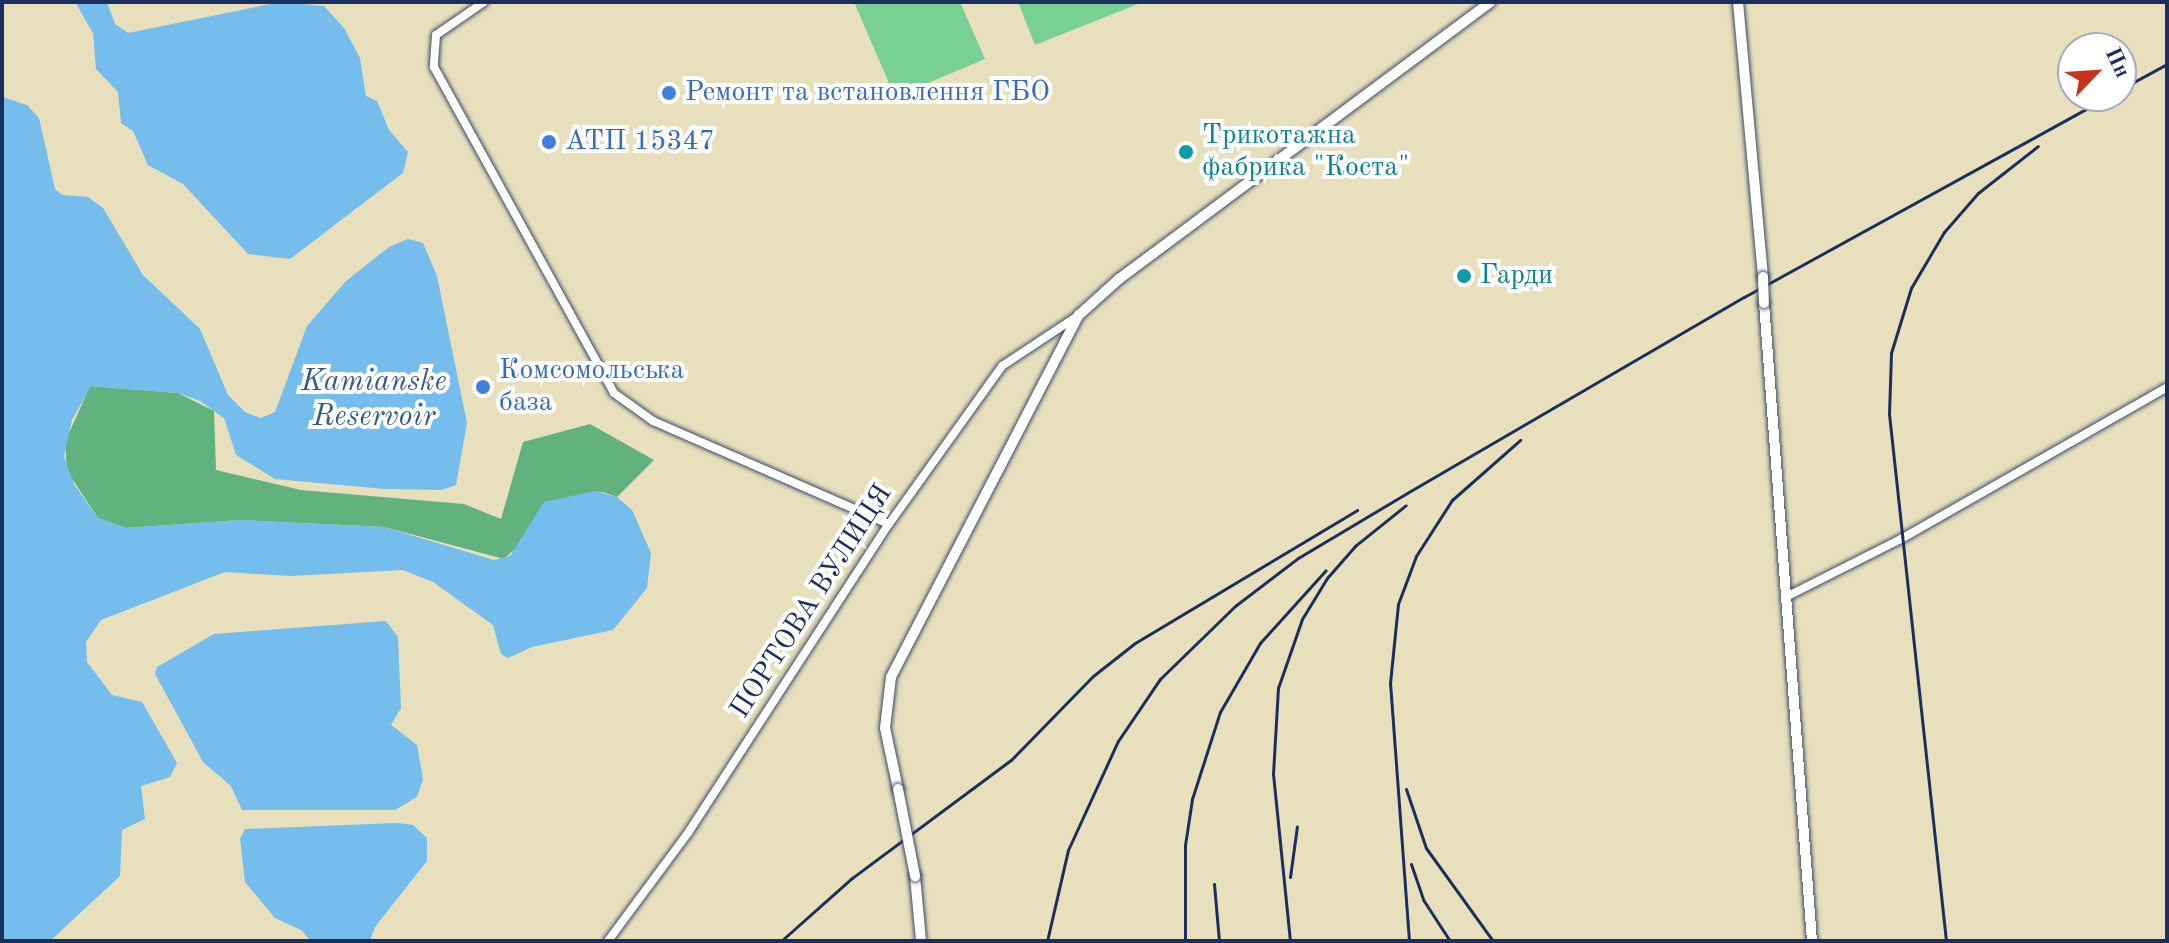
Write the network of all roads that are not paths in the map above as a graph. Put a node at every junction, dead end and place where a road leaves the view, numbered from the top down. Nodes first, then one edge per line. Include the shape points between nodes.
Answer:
1 (484, 2) edge
2 (1490, 2) edge
3 (1738, 2) edge
4 (1079, 315) junction
5 (2167, 387) edge
6 (889, 524) junction
7 (1786, 597) junction
8 (608, 941) edge
9 (921, 941) edge
10 (1812, 941) edge

1 - 6 street via 436,35 434,67 614,393 653,421
2 - 4 street, ПОРТОВА ВУЛИЦЯ via 1119,279
3 - 7 street, bridge
4 - 6 street, ПОРТОВА ВУЛИЦЯ via 1002,366
4 - 9 street, ПОРТОВА ВУЛИЦЯ, bridge via 891,677 885,728 915,876
5 - 7 street via 1901,539
6 - 8 street, ПОРТОВА ВУЛИЦЯ via 688,833
7 - 10 street

